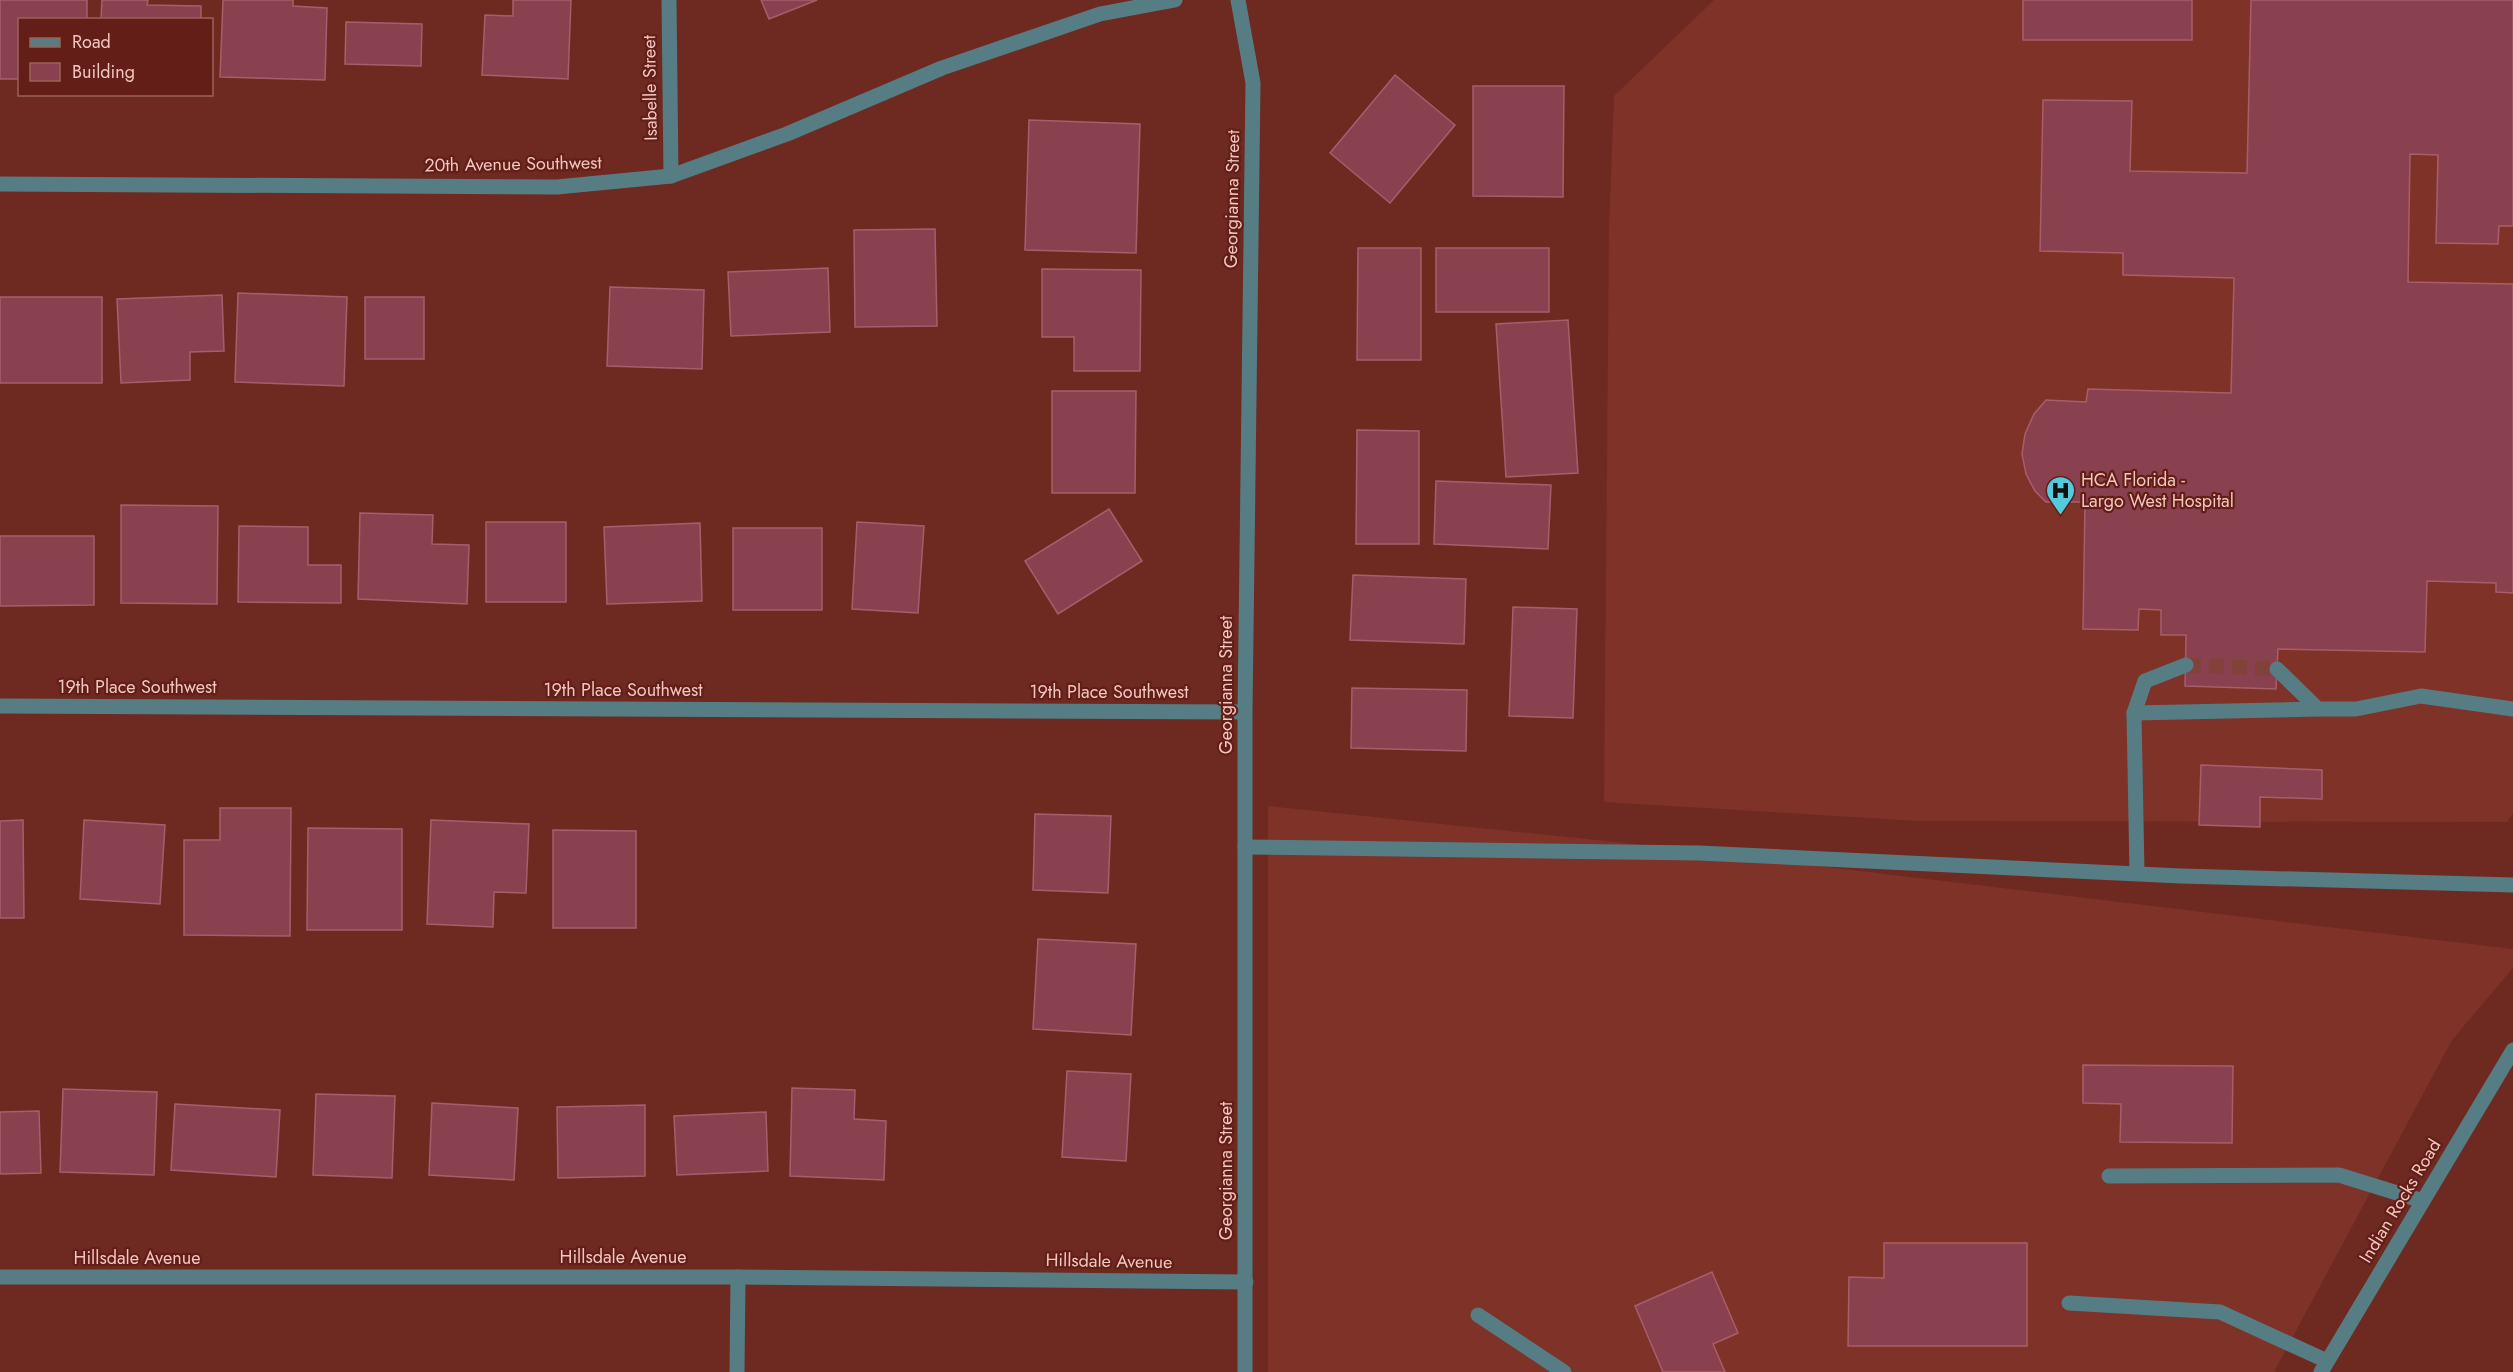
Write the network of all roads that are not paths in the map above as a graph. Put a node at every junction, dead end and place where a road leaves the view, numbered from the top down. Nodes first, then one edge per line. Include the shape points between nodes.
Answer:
1 (669, 0) edge
2 (1174, 0) edge
3 (1238, 0) edge
4 (671, 176) junction
5 (0, 183) edge
6 (2186, 665) tunnel mouth
7 (2277, 669) tunnel mouth
8 (0, 706) edge
9 (2318, 708) junction
10 (2513, 709) edge
11 (1245, 712) junction
12 (2134, 713) junction
13 (1245, 847) junction
14 (2137, 873) junction
15 (2513, 885) edge
16 (2513, 1050) edge
17 (2109, 1176) dead end
18 (2423, 1201) junction
19 (0, 1277) edge
20 (738, 1277) junction
21 (1246, 1282) junction
22 (2069, 1303) dead end
23 (1478, 1315) dead end
24 (2324, 1367) edge
25 (737, 1372) edge
26 (1245, 1372) edge
27 (1564, 1372) edge

1 - 4 street, Isabelle Street
2 - 4 street, 20th Avenue Southwest via 1100,14 953,64 787,134
3 - 11 street, Georgianna Street via 1252,83
4 - 5 street, 20th Avenue Southwest via 556,187
6 - 12 street via 2145,681
7 - 9 street
8 - 11 street, 19th Place Southwest
9 - 10 street via 2356,708 2421,696
9 - 12 street
11 - 13 street, Georgianna Street
12 - 14 street
13 - 14 street via 1699,853
13 - 21 street, Georgianna Street
14 - 15 street
16 - 18 street, Indian Rocks Road
17 - 18 street via 2339,1175
18 - 24 street, Indian Rocks Road
19 - 20 street, Hillsdale Avenue
20 - 21 street, Hillsdale Avenue
20 - 25 street
21 - 26 street, Georgianna Street
22 - 24 street via 2220,1312
23 - 27 street

